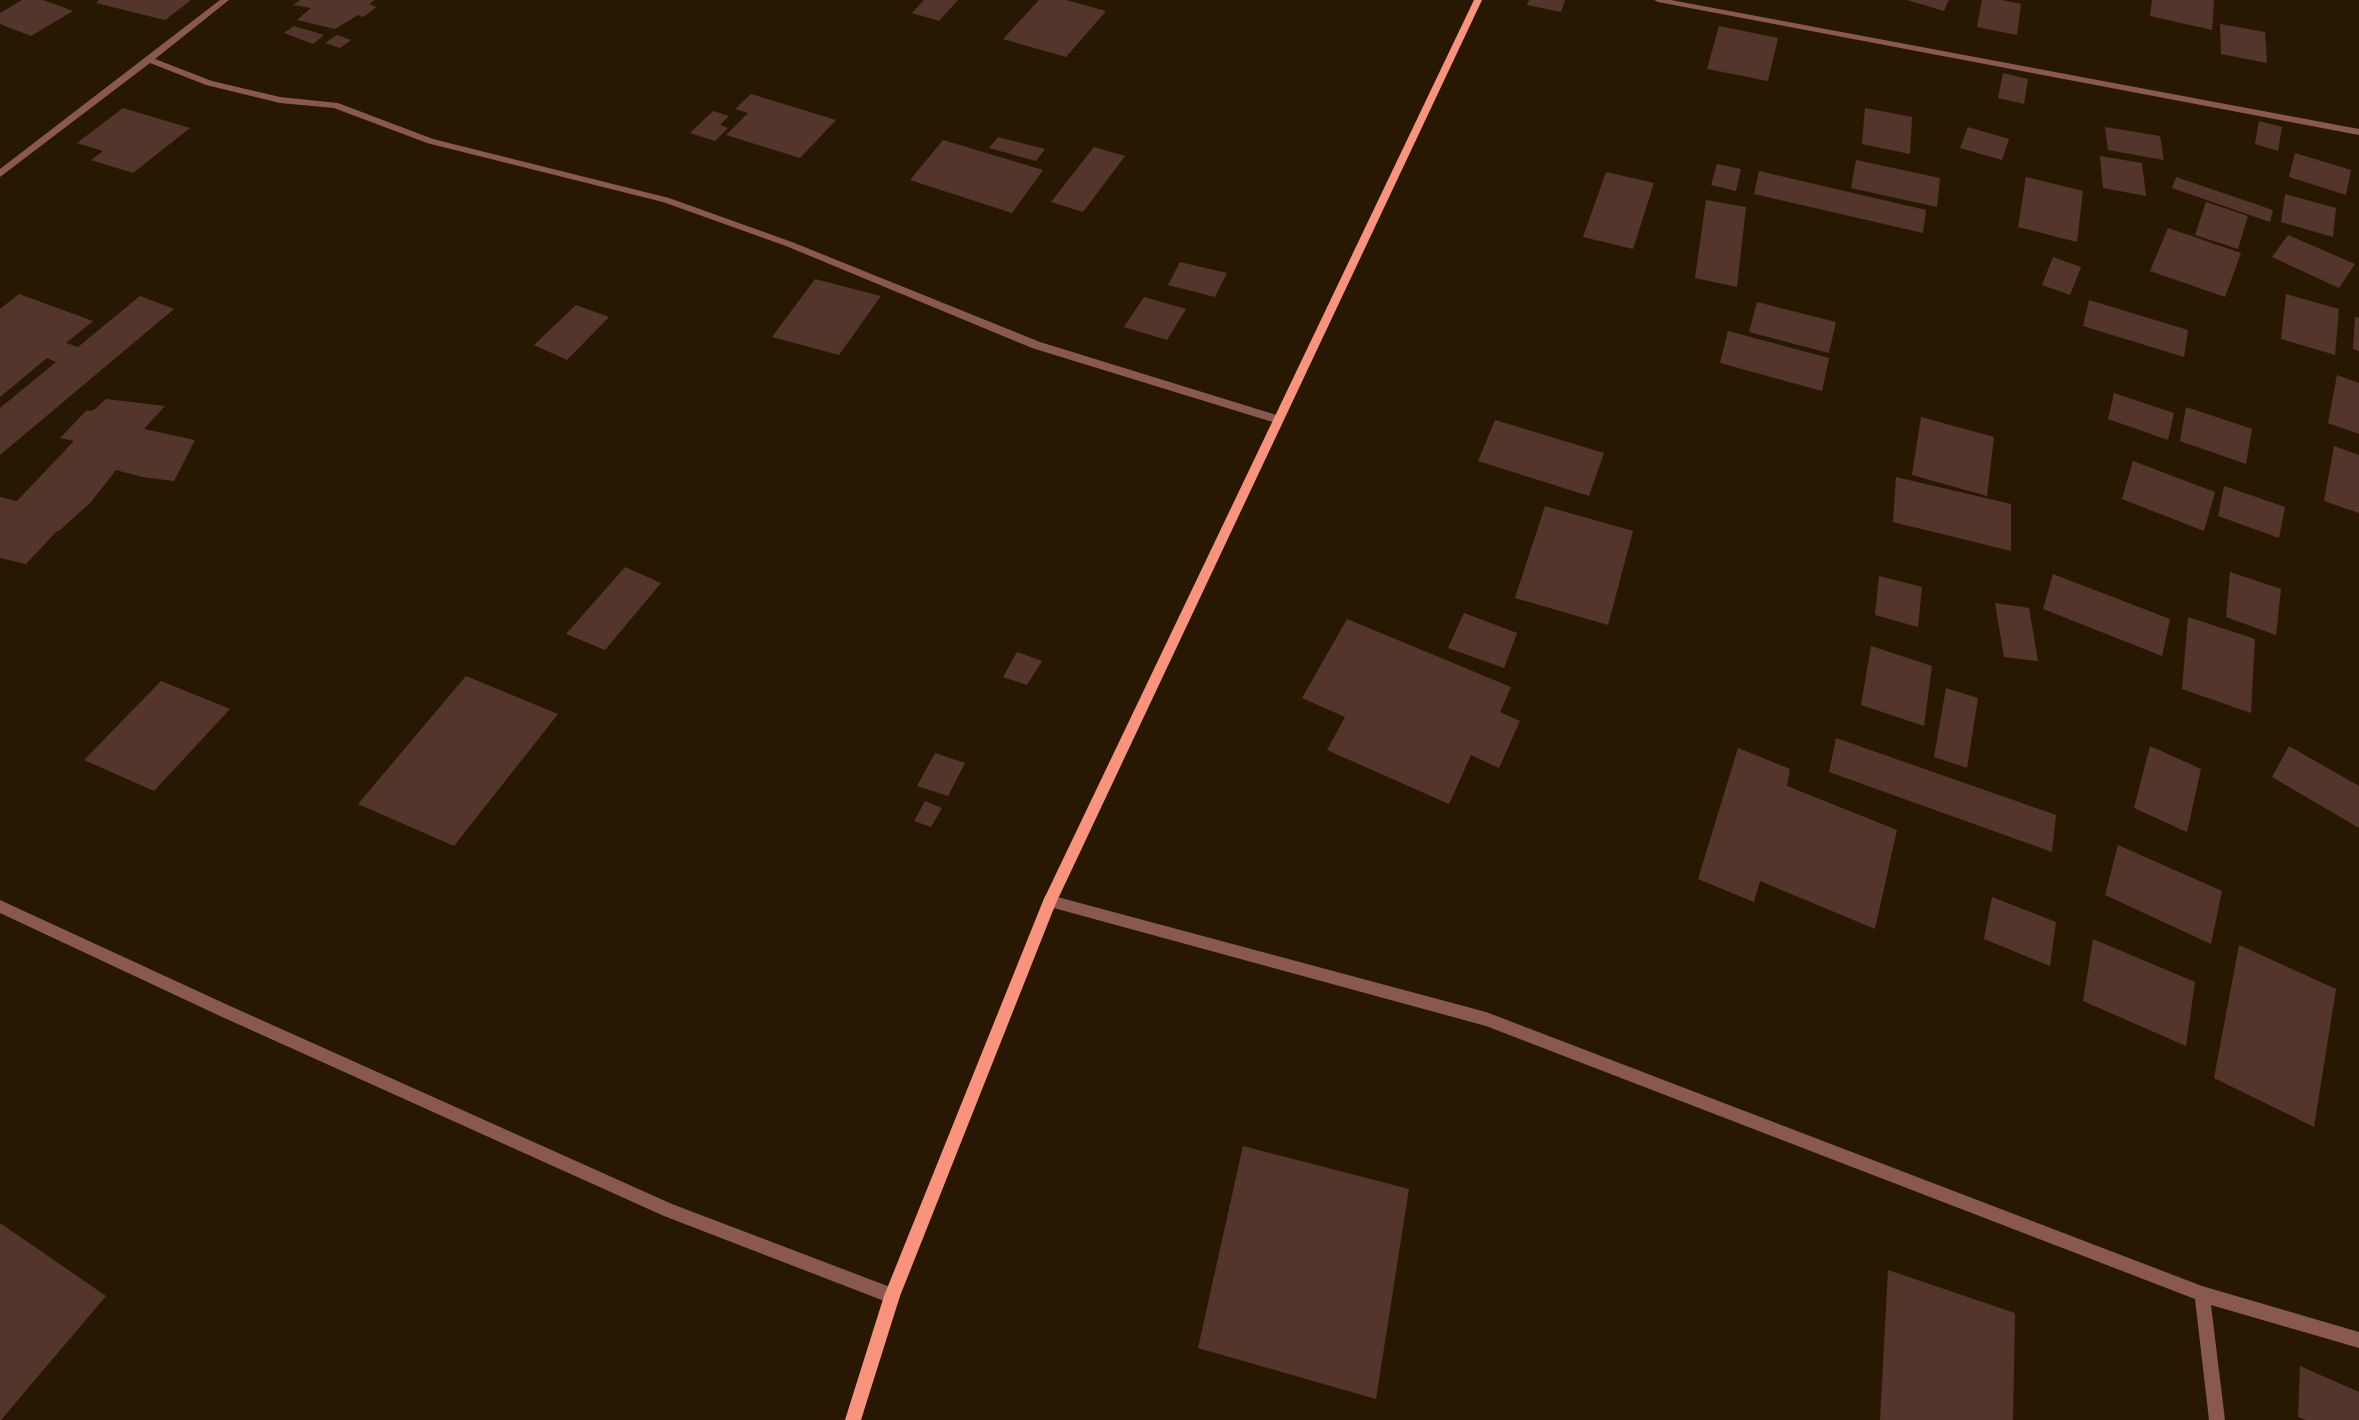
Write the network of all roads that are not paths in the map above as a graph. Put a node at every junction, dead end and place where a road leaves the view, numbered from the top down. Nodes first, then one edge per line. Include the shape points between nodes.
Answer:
1 (225, 0) edge
2 (1478, 0) edge
3 (1658, 0) edge
4 (148, 59) junction
5 (2359, 132) edge
6 (1, 171) edge
7 (1279, 420) junction
8 (1050, 901) junction
9 (0, 906) edge
10 (2202, 1294) junction
11 (892, 1296) junction
12 (2359, 1340) edge
13 (853, 1420) edge
14 (2217, 1420) edge

1 - 4 street
2 - 7 main road
3 - 5 street
4 - 6 street
4 - 7 street via 209,83 280,100 335,105 430,141 666,200 798,248 1036,345
7 - 8 main road
8 - 10 street via 1486,1020
8 - 11 main road
9 - 11 street via 224,1011 670,1211
10 - 12 street
10 - 14 street
11 - 13 main road

